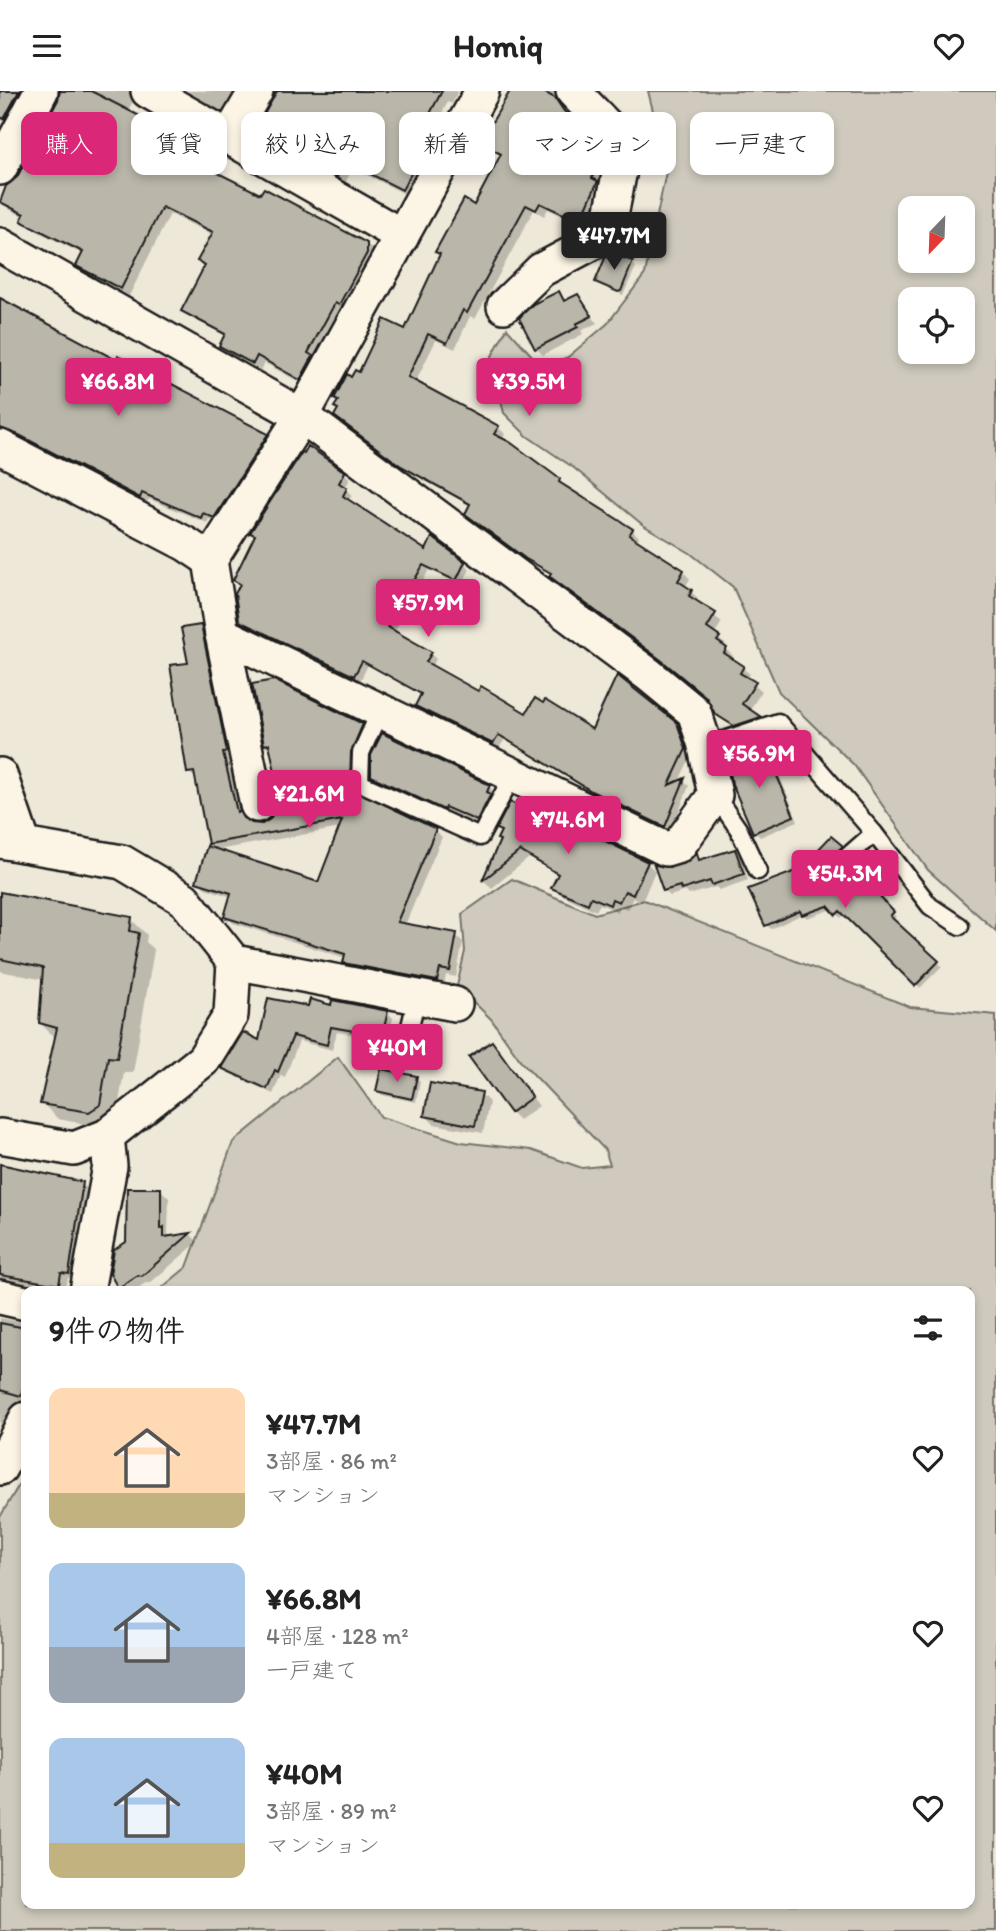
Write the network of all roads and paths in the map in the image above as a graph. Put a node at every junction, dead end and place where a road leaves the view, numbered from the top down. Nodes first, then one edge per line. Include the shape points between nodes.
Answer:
1 (41, 91) edge
2 (148, 91) edge
3 (256, 91) edge
4 (482, 91) edge
5 (573, 91) edge
6 (229, 137) junction
7 (0, 168) edge
8 (402, 236) junction
9 (0, 245) edge
10 (504, 306) dead end
11 (302, 416) junction
12 (0, 447) edge
13 (210, 559) junction
14 (222, 634) junction
15 (380, 711) junction
16 (704, 742) junction
17 (0, 775) edge
18 (513, 775) junction
19 (715, 795) junction
20 (257, 805) dead end
21 (874, 833) junction
22 (12, 843) edge
23 (758, 871) dead end
24 (818, 882) dead end
25 (960, 926) dead end
26 (234, 962) junction
27 (417, 997) junction
28 (455, 1005) dead end
29 (407, 1039) dead end
30 (0, 1136) edge
31 (107, 1136) junction
32 (88, 1286) edge
33 (0, 1297) edge
34 (21, 1302) edge
35 (21, 1427) edge
36 (3, 1455) edge

1 - 7 street
2 - 6 street
3 - 6 street
4 - 8 street
5 - 10 street via 625,145 607,235 541,270
6 - 8 street
8 - 11 street
9 - 11 street
11 - 13 street
11 - 16 street via 694,712
12 - 13 street
13 - 14 street
14 - 15 street
14 - 20 street
15 - 18 street
15 - 18 lane via 361,753 360,783 481,837
16 - 19 street
16 - 21 lane via 778,722
17 - 22 street
18 - 19 street via 666,849 678,845
19 - 23 lane via 739,830
21 - 24 lane
21 - 25 lane via 930,906
22 - 26 street via 122,862 184,898
26 - 27 street
26 - 31 street via 231,1015 203,1060
27 - 28 street
27 - 29 lane
30 - 31 street via 74,1149
31 - 32 street via 110,1166
33 - 34 street
35 - 36 street

